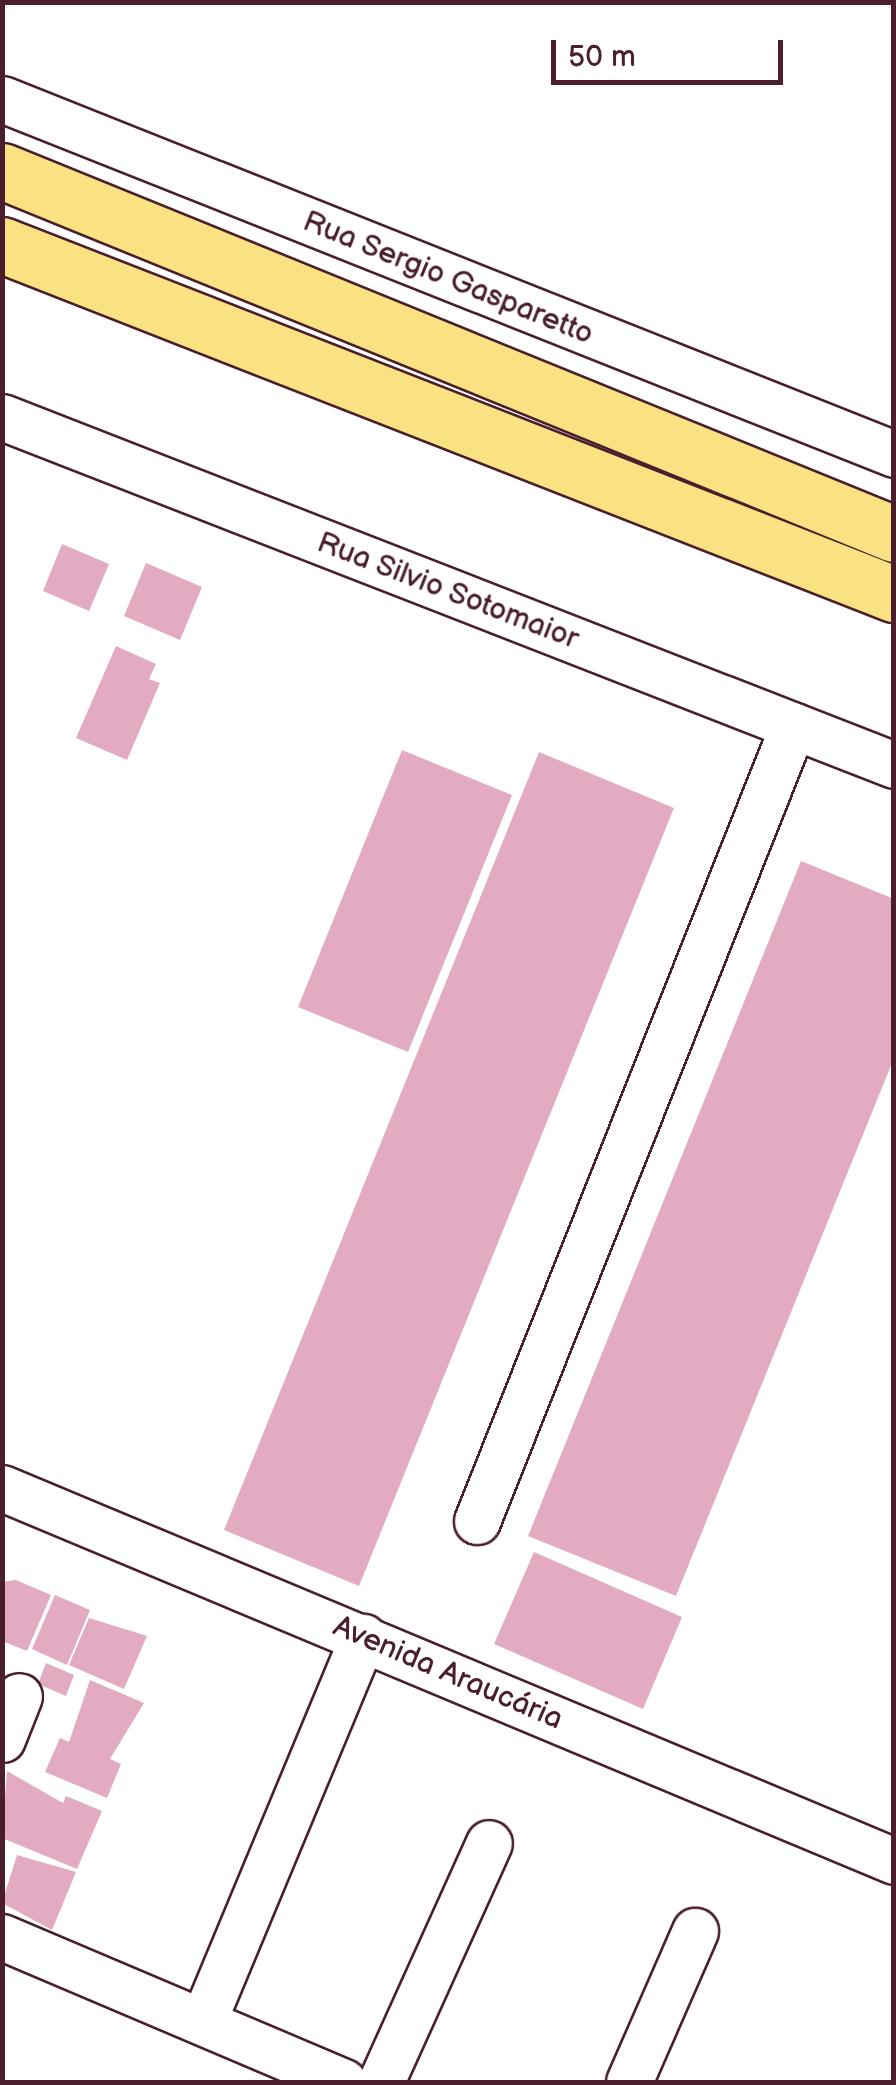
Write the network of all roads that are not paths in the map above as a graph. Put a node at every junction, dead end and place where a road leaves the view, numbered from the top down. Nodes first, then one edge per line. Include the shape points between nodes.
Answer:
1 (2, 99) edge
2 (2, 170) edge
3 (2, 245) edge
4 (2, 416) edge
5 (894, 454) edge
6 (894, 534) edge
7 (894, 594) edge
8 (793, 726) junction
9 (894, 765) edge
10 (2, 1488) edge
11 (477, 1520) dead end
12 (362, 1637) junction
13 (19, 1696) dead end
14 (2, 1738) edge
15 (488, 1844) dead end
16 (894, 1861) edge
17 (696, 1931) dead end
18 (2, 1937) edge
19 (204, 2020) junction
20 (344, 2082) edge
21 (381, 2082) edge
22 (630, 2082) edge

1 - 5 street, Rua Sergio Gasparetto
2 - 6 highway
3 - 7 highway
4 - 8 street, Rua Silvio Sotomaior
8 - 9 street, Rua Silvio Sotomaior
8 - 11 street
10 - 12 street, Avenida Araucária
12 - 16 street, Avenida Araucária
12 - 19 street
13 - 14 street
15 - 21 street
17 - 22 street
18 - 19 street
19 - 20 street

